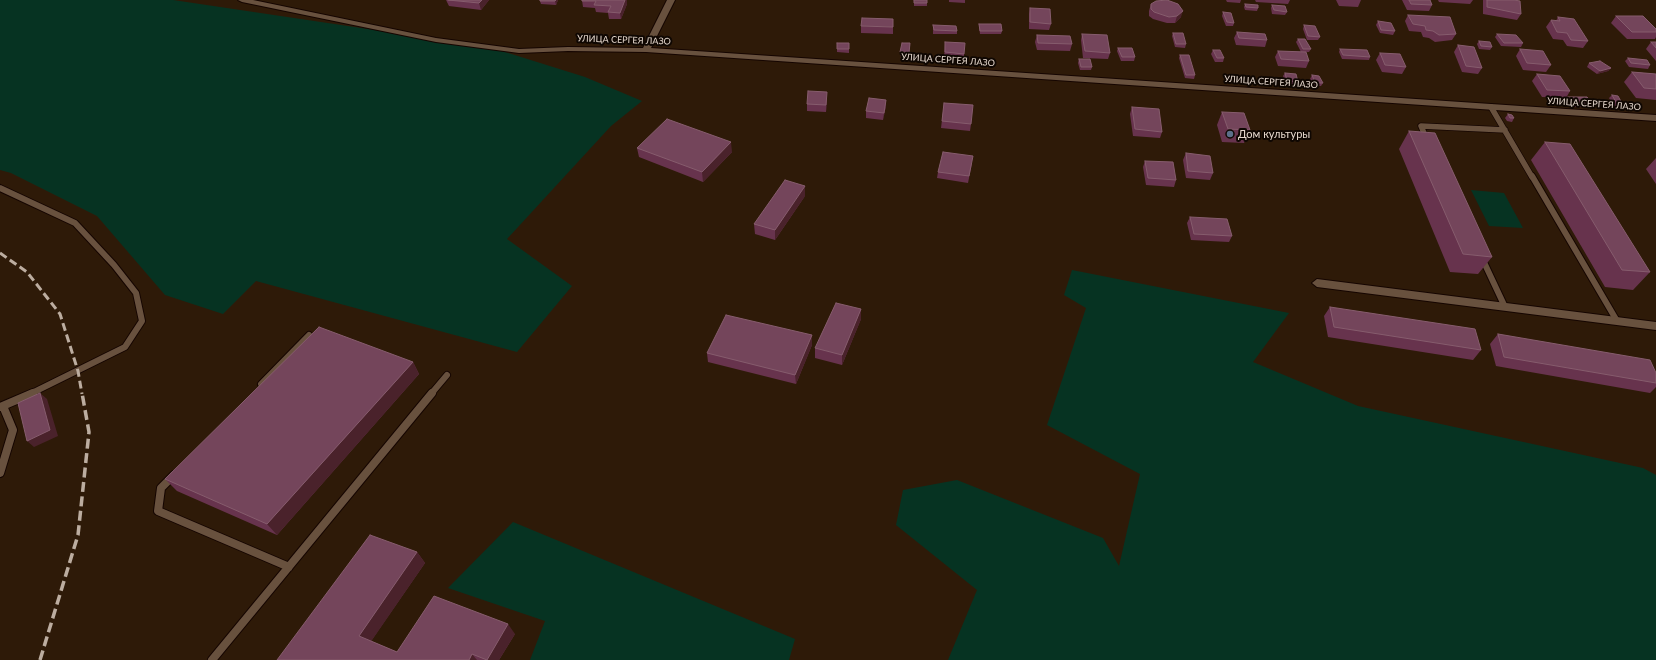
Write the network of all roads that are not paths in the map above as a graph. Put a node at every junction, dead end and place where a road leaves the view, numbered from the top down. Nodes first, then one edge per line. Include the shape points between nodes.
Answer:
1 (242, 0) edge
2 (670, 0) edge
3 (646, 50) junction
4 (1491, 107) junction
5 (1656, 118) edge
6 (1505, 130) junction
7 (1431, 148) edge
8 (0, 188) edge
9 (1478, 249) edge
10 (1317, 283) dead end
11 (1505, 307) junction
12 (1617, 321) junction
13 (1656, 326) edge
14 (309, 334) dead end
15 (447, 375) dead end
16 (254, 392) edge
17 (2, 407) edge
18 (177, 471) edge
19 (0, 473) edge
20 (289, 567) junction
21 (212, 660) edge

1 - 3 street, УЛИЦА СЕРГЕЯ ЛАЗО via 436,40 519,51
2 - 3 street
3 - 4 street, УЛИЦА СЕРГЕЯ ЛАЗО
4 - 5 street, УЛИЦА СЕРГЕЯ ЛАЗО
4 - 6 lane
6 - 7 lane via 1421,126
6 - 12 lane
8 - 17 lane via 75,223 136,293 142,320 125,347
9 - 11 lane
10 - 11 street
11 - 12 street
12 - 13 street
14 - 16 lane
15 - 20 lane
17 - 19 lane via 13,430
18 - 20 lane via 161,488 158,511
20 - 21 lane

